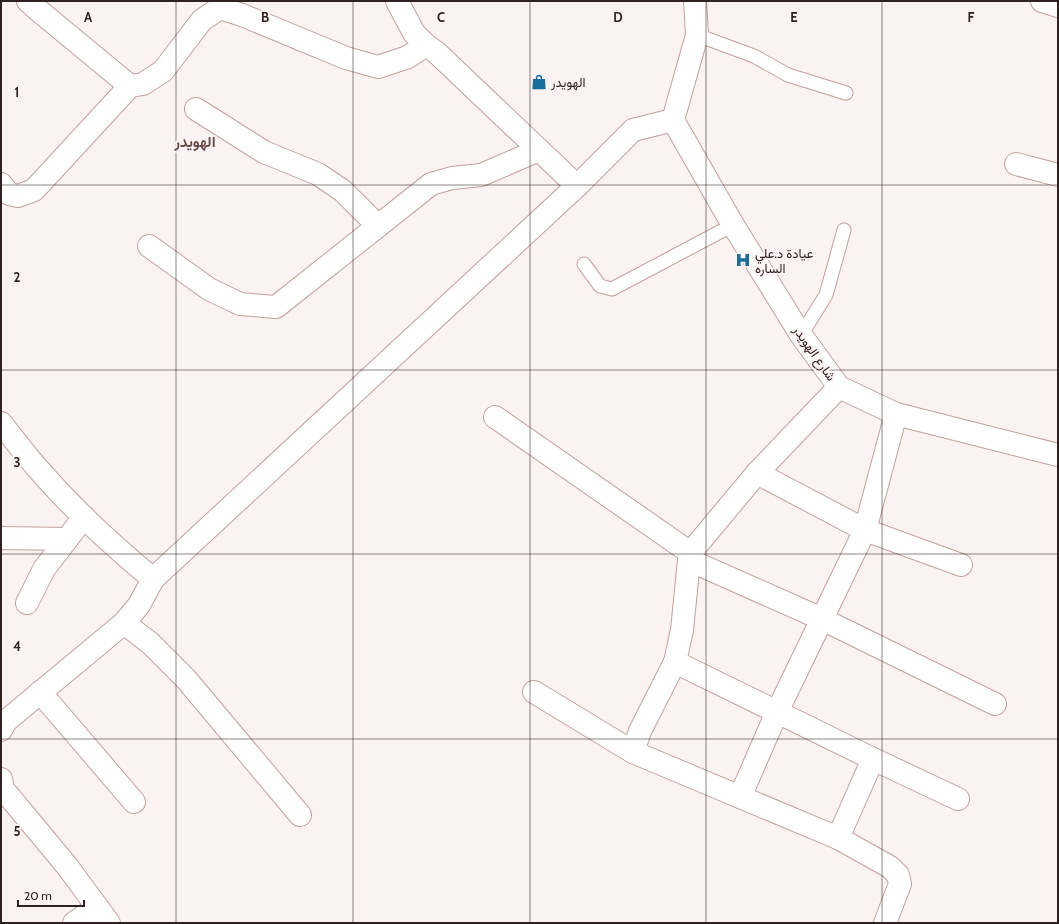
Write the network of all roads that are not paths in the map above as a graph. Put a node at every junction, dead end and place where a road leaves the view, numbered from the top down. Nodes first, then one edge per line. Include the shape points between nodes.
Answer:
1 (28, 1) edge
2 (397, 1) edge
3 (695, 1) edge
4 (1042, 1) edge
5 (1058, 6) edge
6 (697, 35) junction
7 (426, 45) junction
8 (130, 86) junction
9 (846, 93) dead end
10 (196, 109) dead end
11 (673, 120) junction
12 (539, 150) junction
13 (1016, 164) dead end
14 (1058, 175) edge
15 (1, 184) edge
16 (577, 186) junction
17 (733, 225) junction
18 (378, 226) junction
19 (844, 230) dead end
20 (149, 246) dead end
21 (584, 264) dead end
22 (801, 335) junction
23 (839, 388) junction
24 (896, 414) junction
25 (495, 417) dead end
26 (1, 423) edge
27 (1058, 455) edge
28 (757, 474) junction
29 (84, 517) junction
30 (865, 530) junction
31 (1, 538) edge
32 (67, 538) junction
33 (690, 557) junction
34 (961, 565) dead end
35 (153, 579) junction
36 (27, 603) dead end
37 (822, 619) junction
38 (124, 623) junction
39 (676, 662) junction
40 (40, 692) junction
41 (534, 692) dead end
42 (995, 704) dead end
43 (777, 712) junction
44 (1, 730) edge
45 (633, 752) junction
46 (873, 759) junction
47 (1, 779) edge
48 (740, 797) junction
49 (958, 799) dead end
50 (134, 802) dead end
51 (300, 815) dead end
52 (838, 838) junction
53 (103, 915) edge
54 (74, 923) edge
55 (885, 923) edge

1 - 8 street
2 - 7 street via 414,33
3 - 6 street
4 - 5 street
6 - 9 lane via 754,56 788,75
6 - 11 street
7 - 8 street via 408,57 378,67 346,58 220,8 202,20 163,71 143,84
7 - 12 street
8 - 15 street via 34,190 18,196 9,194
10 - 18 street via 264,152 318,174 343,191
11 - 16 street via 633,130
11 - 17 street, شارع الهويدر
12 - 16 street
12 - 18 street via 482,175 452,178 430,184
13 - 14 street
16 - 35 street
17 - 21 lane via 612,289 600,286
17 - 22 street, شارع الهويدر
18 - 20 street via 276,307 240,304 215,292
19 - 22 lane via 826,295
22 - 23 street, شارع الهويدر
23 - 24 street, شارع الهويدر
23 - 28 street
24 - 27 street, شارع الهويدر
24 - 30 street
25 - 33 street
26 - 29 street via 40,471
28 - 30 street
28 - 33 street via 696,546
29 - 32 street
29 - 35 street
30 - 34 street
30 - 37 street
31 - 32 street
32 - 36 street via 44,569
33 - 37 street
33 - 39 street
35 - 38 street via 139,605
37 - 42 street
37 - 43 street
38 - 40 street
38 - 51 street via 150,643 186,679
39 - 43 street
39 - 45 street via 640,731
40 - 44 street via 6,721
40 - 50 street
41 - 45 street
43 - 46 street
43 - 48 street
45 - 48 street
46 - 49 street
46 - 52 street
47 - 53 street via 3,789 67,866
48 - 52 street
52 - 55 street via 890,867 898,875 900,884
53 - 54 street

